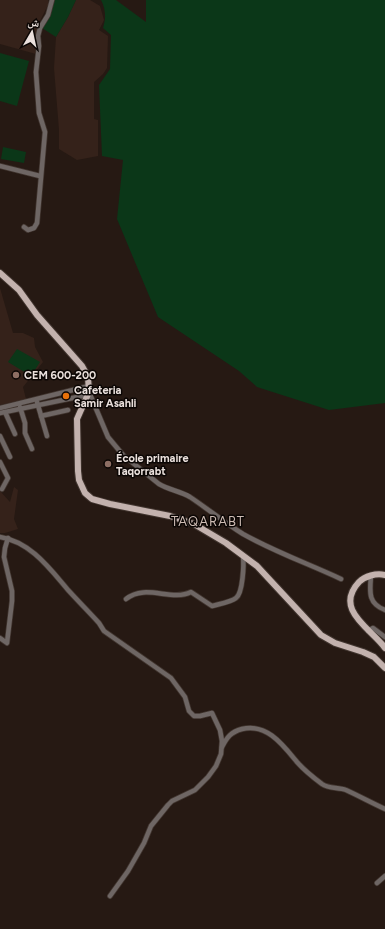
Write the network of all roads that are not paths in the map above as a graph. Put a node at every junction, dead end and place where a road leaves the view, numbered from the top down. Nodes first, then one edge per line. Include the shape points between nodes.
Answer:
1 (52, 0) edge
2 (0, 166) edge
3 (40, 176) junction
4 (24, 227) dead end
5 (0, 273) edge
6 (88, 391) junction
7 (36, 399) junction
8 (18, 403) junction
9 (38, 405) junction
10 (0, 408) edge
11 (20, 408) junction
12 (68, 410) dead end
13 (2, 412) edge
14 (41, 416) junction
15 (15, 434) dead end
16 (0, 436) edge
17 (47, 436) dead end
18 (32, 449) dead end
19 (10, 457) dead end
20 (0, 462) edge
21 (2, 489) dead end
22 (0, 537) edge
23 (8, 538) junction
24 (242, 556) junction
25 (371, 575) junction
26 (385, 575) edge
27 (342, 579) dead end
28 (126, 599) dead end
29 (385, 610) edge
30 (368, 631) junction
31 (385, 637) edge
32 (0, 638) edge
33 (385, 648) edge
34 (385, 668) edge
35 (222, 748) junction
36 (385, 809) edge
37 (385, 876) edge
38 (377, 883) dead end
39 (110, 896) dead end

1 - 3 street via 38,36 38,113 45,132
2 - 3 street
3 - 4 street via 37,223 34,228 28,230
5 - 6 main road via 19,290 37,315 82,366 88,377
6 - 7 street
6 - 9 street
6 - 24 main road via 76,419 79,480 85,493 92,499 170,516 194,524
6 - 27 street via 108,437 123,455 159,484 190,497 256,541
7 - 8 street
7 - 9 street
8 - 10 street
8 - 11 street
9 - 11 street
9 - 14 street
11 - 13 street
11 - 18 street
12 - 14 street
13 - 15 street
14 - 17 street
16 - 19 street
20 - 21 street via 8,478
22 - 23 street
23 - 32 street via 4,557 12,601 6,643
23 - 35 street via 24,546 47,566 104,631 171,678 185,697 189,711 194,716 212,713 220,730
24 - 28 street via 243,578 238,596 234,600 212,606 191,592 185,596 147,592 133,594
24 - 34 main road via 257,566 321,635 335,643 374,657
25 - 26 main road
25 - 29 street via 371,598 374,604
25 - 30 main road via 359,582 351,594 354,617
30 - 31 street via 373,628
30 - 33 main road via 380,640
35 - 36 street via 234,732 249,728 258,729 271,734 325,786 346,790
35 - 39 street via 208,777 195,790 172,801 151,826 128,872
37 - 38 street

